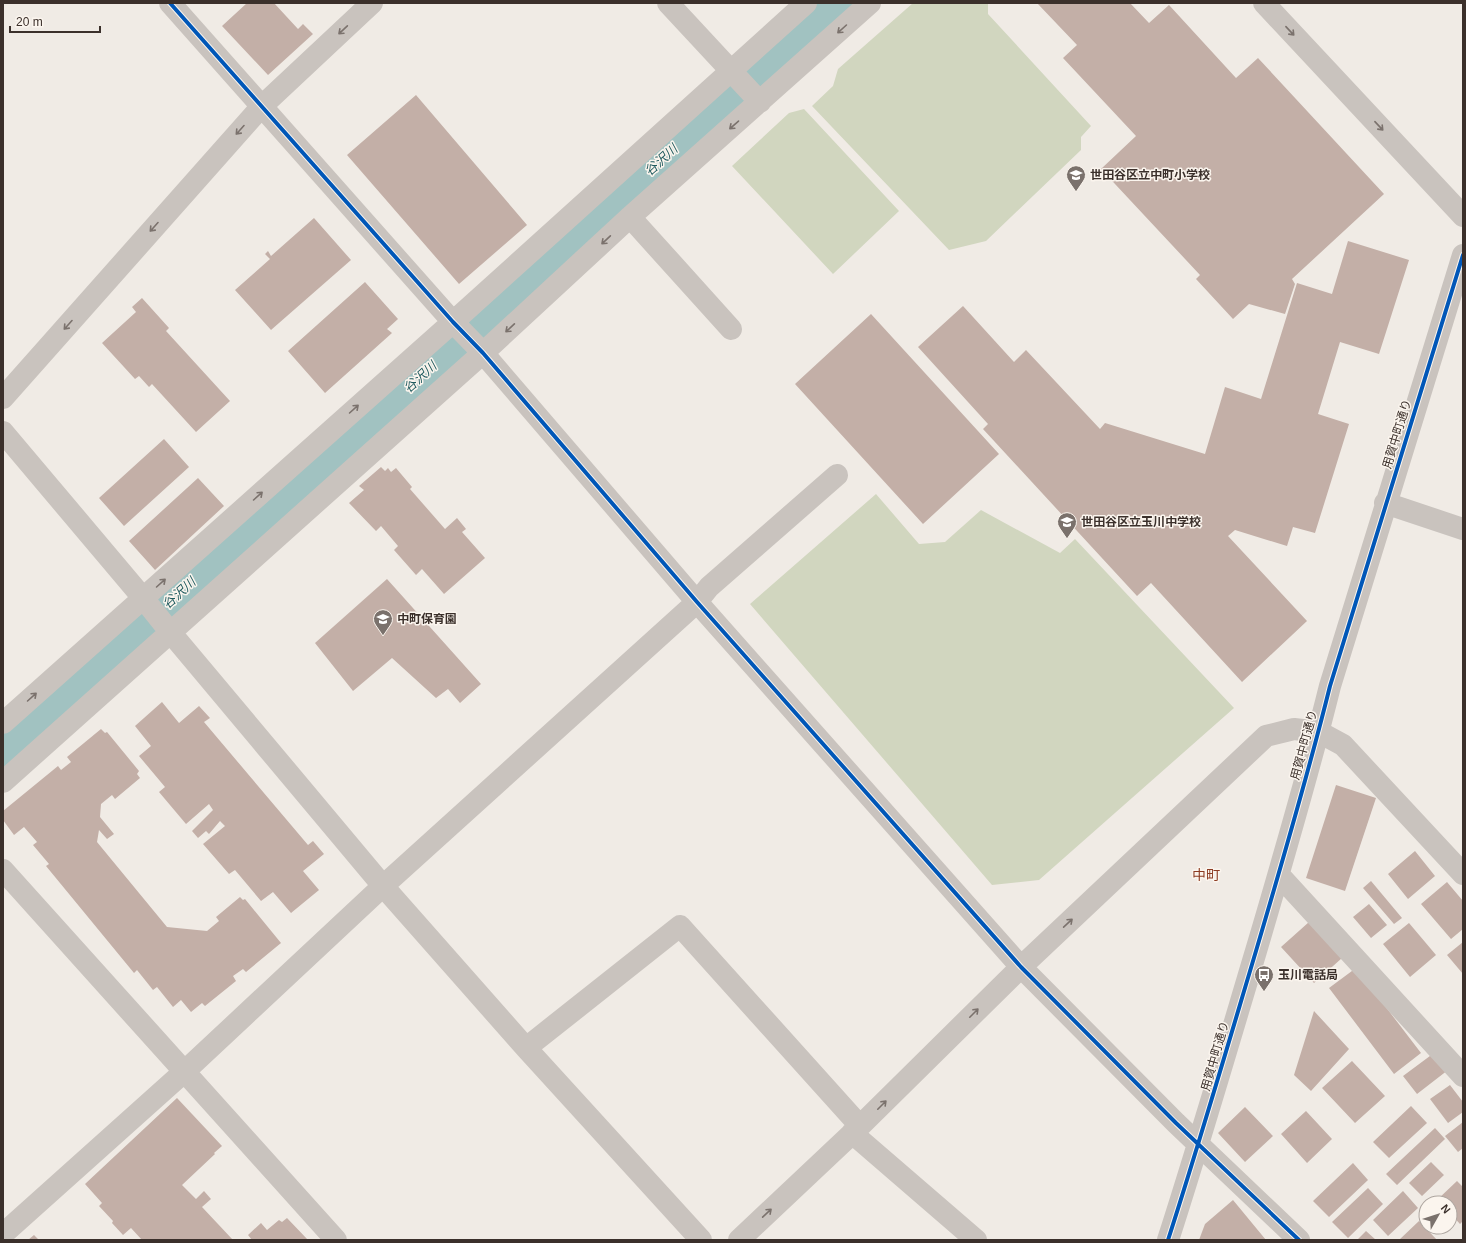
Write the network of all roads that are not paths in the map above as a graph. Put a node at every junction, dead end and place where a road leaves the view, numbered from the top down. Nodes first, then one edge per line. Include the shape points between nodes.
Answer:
1 (170, 3) edge
2 (372, 3) edge
3 (668, 3) edge
4 (806, 3) edge
5 (870, 3) edge
6 (1264, 3) edge
7 (734, 73) junction
8 (756, 97) junction
9 (262, 106) junction
10 (1463, 216) edge
11 (630, 217) junction
12 (1463, 255) edge
13 (453, 322) junction
14 (731, 329) dead end
15 (483, 353) junction
16 (3, 398) edge
17 (3, 432) edge
18 (837, 475) dead end
19 (1385, 503) junction
20 (1463, 529) edge
21 (143, 598) junction
22 (697, 602) junction
23 (171, 633) junction
24 (3, 723) edge
25 (1318, 732) junction
26 (3, 782) edge
27 (3, 870) edge
28 (1463, 874) edge
29 (1278, 875) junction
30 (383, 886) junction
31 (1020, 967) junction
32 (526, 1048) junction
33 (184, 1071) junction
34 (1463, 1076) edge
35 (856, 1130) junction
36 (1199, 1144) junction
37 (3, 1234) edge
38 (336, 1240) edge
39 (701, 1240) edge
40 (739, 1240) edge
41 (976, 1240) edge
42 (1168, 1240) edge
43 (1299, 1240) edge

1 - 9 street
2 -> 9 street
3 - 7 street
4 - 7 street
5 -> 8 street
6 -> 10 street
7 - 8 street
7 - 13 street
8 -> 11 street
9 - 13 street
9 -> 16 street
11 - 14 street
11 -> 15 street
12 - 19 street, 用賀中町通り
13 - 15 street
21 -> 13 street
15 - 22 street
15 - 23 street
17 - 21 street
18 - 22 street via 709,587
19 - 20 street
19 - 25 street, 用賀中町通り
21 - 23 street
24 -> 21 street
22 - 30 street
22 - 31 street
23 - 26 street
23 - 30 street
25 - 28 street via 1343,745
25 - 29 street, 用賀中町通り
31 -> 25 street via 1266,736 1294,729
27 - 33 street
29 - 34 street
29 - 36 street, 用賀中町通り
30 - 32 street
30 - 33 street
35 -> 31 street
31 - 36 street
32 - 35 street via 680,926
32 - 39 street
33 - 37 street
33 - 38 street
40 -> 35 street
35 - 41 street
36 - 42 street, 用賀中町通り
36 - 43 street

